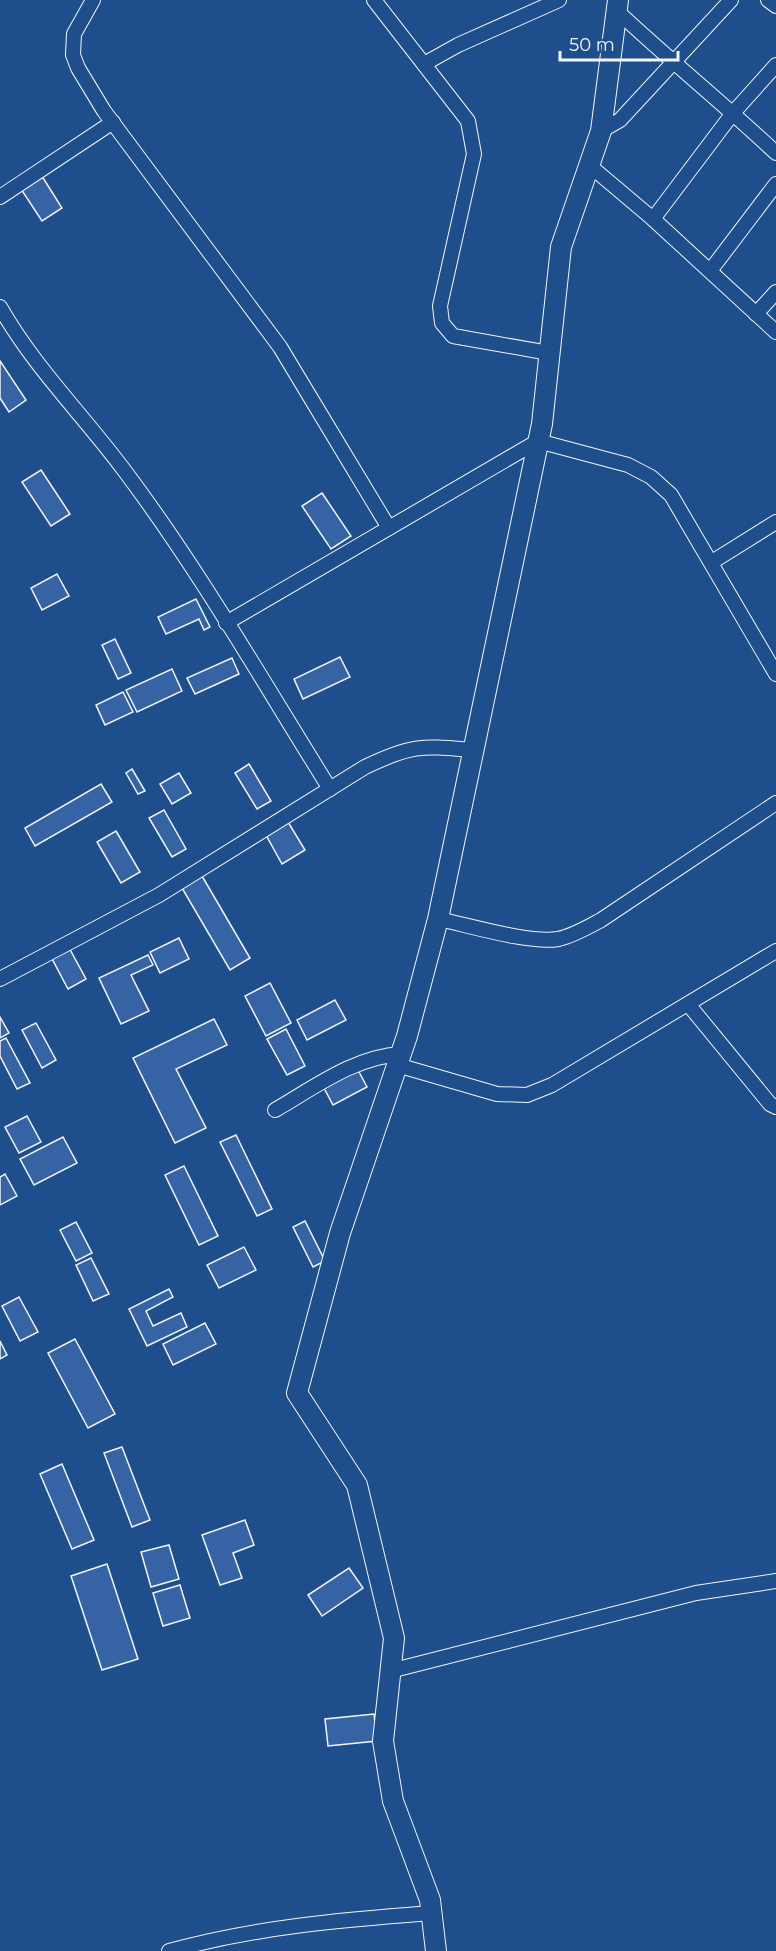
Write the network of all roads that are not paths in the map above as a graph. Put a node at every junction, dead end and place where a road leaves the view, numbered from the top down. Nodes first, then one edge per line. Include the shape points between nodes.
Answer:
1 (93, 0) edge
2 (374, 0) edge
3 (559, 0) edge
4 (731, 0) edge
5 (768, 0) edge
6 (617, 5) edge
7 (776, 6) edge
8 (424, 64) junction
9 (673, 64) junction
10 (776, 65) edge
11 (733, 113) junction
12 (113, 122) junction
13 (601, 131) junction
14 (776, 153) edge
15 (589, 165) junction
16 (776, 184) edge
17 (0, 197) edge
18 (653, 219) junction
19 (710, 271) junction
20 (776, 292) edge
21 (0, 307) edge
22 (756, 314) junction
23 (776, 332) edge
24 (549, 353) junction
25 (538, 441) junction
26 (776, 522) edge
27 (389, 528) junction
28 (712, 562) junction
29 (226, 623) junction
30 (776, 674) edge
31 (473, 750) junction
32 (330, 789) junction
33 (776, 803) edge
34 (438, 919) junction
35 (776, 951) edge
36 (0, 979) edge
37 (688, 1004) junction
38 (399, 1060) junction
39 (776, 1107) edge
40 (275, 1110) dead end
41 (776, 1581) edge
42 (390, 1671) junction
43 (431, 1913) junction
44 (169, 1951) edge
45 (436, 1951) edge

1 - 12 street via 74,34 73,55
2 - 8 street
3 - 8 street
4 - 9 street
5 - 7 street
6 - 9 street
6 - 13 street
8 - 24 street via 468,121 474,153 440,306 442,323 453,336
9 - 11 street
9 - 13 street via 620,120
10 - 11 street
11 - 14 street
11 - 18 street
12 - 17 street
12 - 27 street via 280,347
13 - 15 street
15 - 18 street
15 - 24 street via 561,247
16 - 19 street
18 - 19 street
19 - 22 street
20 - 22 street
21 - 29 street via 48,378 124,470
22 - 23 street
24 - 25 street
25 - 27 street
25 - 28 street via 628,465 651,477 671,495
25 - 31 street
26 - 28 street
27 - 29 street
28 - 30 street
29 - 32 street
31 - 32 street via 421,746 397,752
31 - 34 street
32 - 36 street via 159,895
33 - 34 street via 601,920 575,933 557,939 533,938
34 - 38 street
35 - 37 street
37 - 38 street via 552,1085 527,1095 497,1094
37 - 39 street
38 - 40 street via 381,1055 364,1061
38 - 42 street via 340,1233 297,1393 357,1485 394,1638
41 - 42 street via 696,1593
42 - 43 street via 383,1741 393,1801 430,1900
43 - 44 street via 296,1924 220,1937
43 - 45 street

